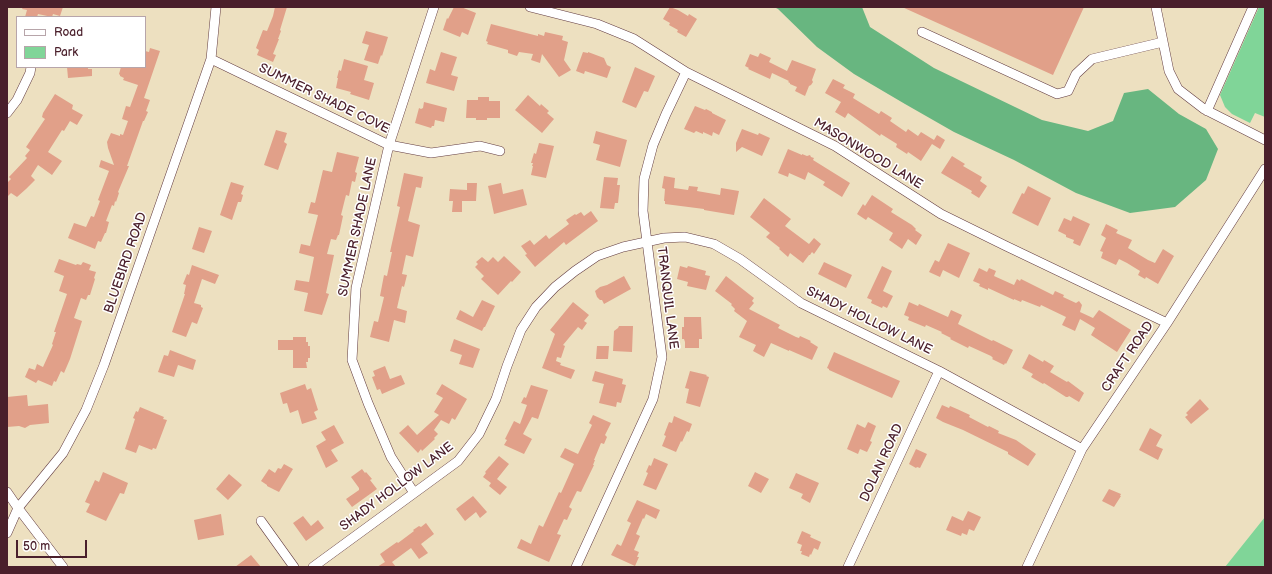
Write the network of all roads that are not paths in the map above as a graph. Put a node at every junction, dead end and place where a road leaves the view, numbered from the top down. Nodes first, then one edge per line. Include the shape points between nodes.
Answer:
1 (216, 7) edge
2 (434, 7) edge
3 (530, 7) edge
4 (1156, 7) edge
5 (1252, 7) edge
6 (922, 32) dead end
7 (1163, 42) junction
8 (211, 59) junction
9 (31, 68) edge
10 (686, 72) junction
11 (1208, 111) junction
12 (7, 113) edge
13 (1265, 140) edge
14 (389, 145) junction
15 (500, 151) dead end
16 (1265, 170) edge
17 (646, 242) junction
18 (1167, 323) junction
19 (939, 370) junction
20 (1082, 450) junction
21 (7, 492) edge
22 (414, 493) junction
23 (18, 508) junction
24 (261, 521) dead end
25 (7, 533) edge
26 (63, 567) edge
27 (294, 567) edge
28 (313, 567) edge
29 (576, 567) edge
30 (848, 567) edge
31 (1028, 567) edge

1 - 8 street, BLUEBIRD ROAD
2 - 14 street, SUMMER SHADE LANE
3 - 10 street, MASONWOOD LANE via 597,24 634,39
4 - 7 street
5 - 11 street
6 - 7 street via 1057,94 1068,91 1076,74 1092,59
7 - 11 street via 1169,71 1178,89
8 - 14 street, SUMMER SHADE COVE
8 - 23 street, BLUEBIRD ROAD via 86,410 63,452
9 - 12 street via 17,100
10 - 17 street, TRANQUIL LANE via 653,144 644,179 643,211
10 - 18 street, MASONWOOD LANE via 835,146 941,214
11 - 13 street
14 - 15 street, SUMMER SHADE COVE via 431,153 480,146
14 - 22 street, SUMMER SHADE LANE via 356,288 352,360 391,457
16 - 18 street, CRAFT ROAD
17 - 19 street, SHADY HOLLOW LANE via 685,237 714,244 740,259 800,303
17 - 22 street, SHADY HOLLOW LANE via 597,256 555,287 536,306 521,330 496,400 479,434 458,461
17 - 29 street, TRANQUIL LANE via 662,357 653,399
18 - 20 street, CRAFT ROAD
19 - 20 street, SHADY HOLLOW LANE
19 - 30 street, DOLAN ROAD
20 - 31 street, CRAFT ROAD
21 - 23 street
22 - 28 street, SHADY HOLLOW LANE
23 - 25 street, BLUEBIRD ROAD
23 - 26 street
24 - 27 street

